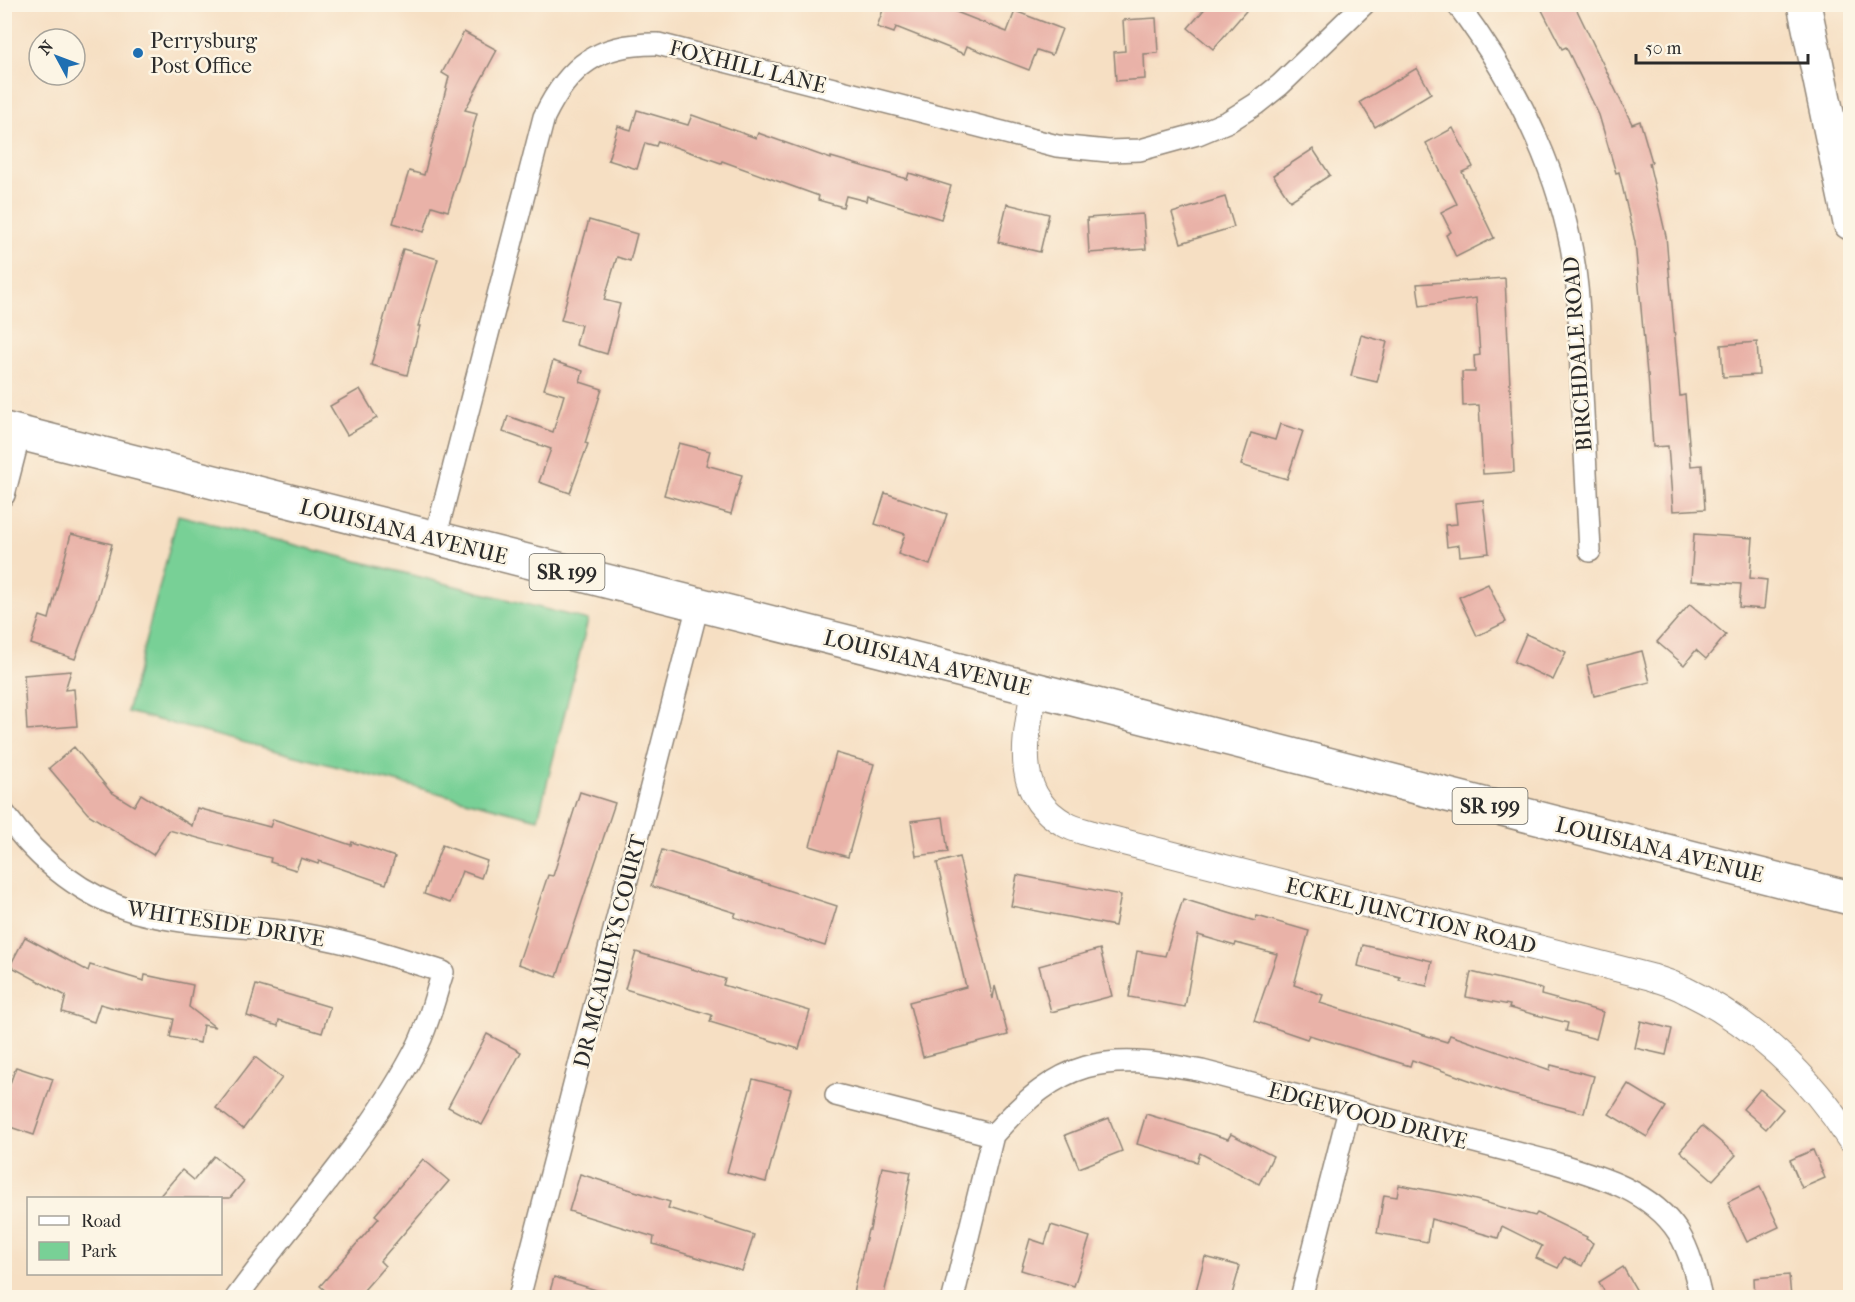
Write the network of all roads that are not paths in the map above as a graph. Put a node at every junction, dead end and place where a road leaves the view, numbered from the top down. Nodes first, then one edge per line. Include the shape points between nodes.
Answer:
1 (1364, 4) edge
2 (1457, 4) edge
3 (1804, 4) edge
4 (1851, 223) edge
5 (12, 431) edge
6 (4, 495) edge
7 (435, 539) junction
8 (1590, 551) dead end
9 (698, 604) junction
10 (1034, 689) junction
11 (4, 813) edge
12 (1851, 898) edge
13 (836, 1095) dead end
14 (1349, 1110) junction
15 (993, 1135) junction
16 (1851, 1139) edge
17 (236, 1298) edge
18 (519, 1298) edge
19 (953, 1298) edge
20 (1301, 1298) edge
21 (1701, 1298) edge

1 - 7 street, FOXHILL LANE via 1256,104 1198,134 1140,150 1057,146 658,44 621,46 585,62 555,94 544,117
2 - 8 street, BIRCHDALE ROAD via 1508,80 1531,127 1565,225 1577,285
3 - 4 main road
5 - 6 street
5 - 7 main road, LOUISIANA AVENUE / SR 199
7 - 9 main road, LOUISIANA AVENUE / SR 199
9 - 10 main road, LOUISIANA AVENUE / SR 199
9 - 18 street, DR MCAULEYS COURT
10 - 12 main road, LOUISIANA AVENUE / SR 199
10 - 16 street, ECKEL JUNCTION ROAD via 1026,739 1029,784 1050,814 1067,825 1651,976 1685,990 1759,1036 1806,1082
11 - 17 street, WHITESIDE DRIVE via 39,855 74,884 137,912 308,935 444,972 419,1042 395,1088
13 - 15 street
14 - 15 street, EDGEWOOD DRIVE via 1168,1064 1112,1062 1084,1067 1053,1080 1031,1096
14 - 20 street
14 - 21 street, EDGEWOOD DRIVE via 1548,1161 1599,1176 1631,1191 1660,1211 1678,1232
15 - 19 street

